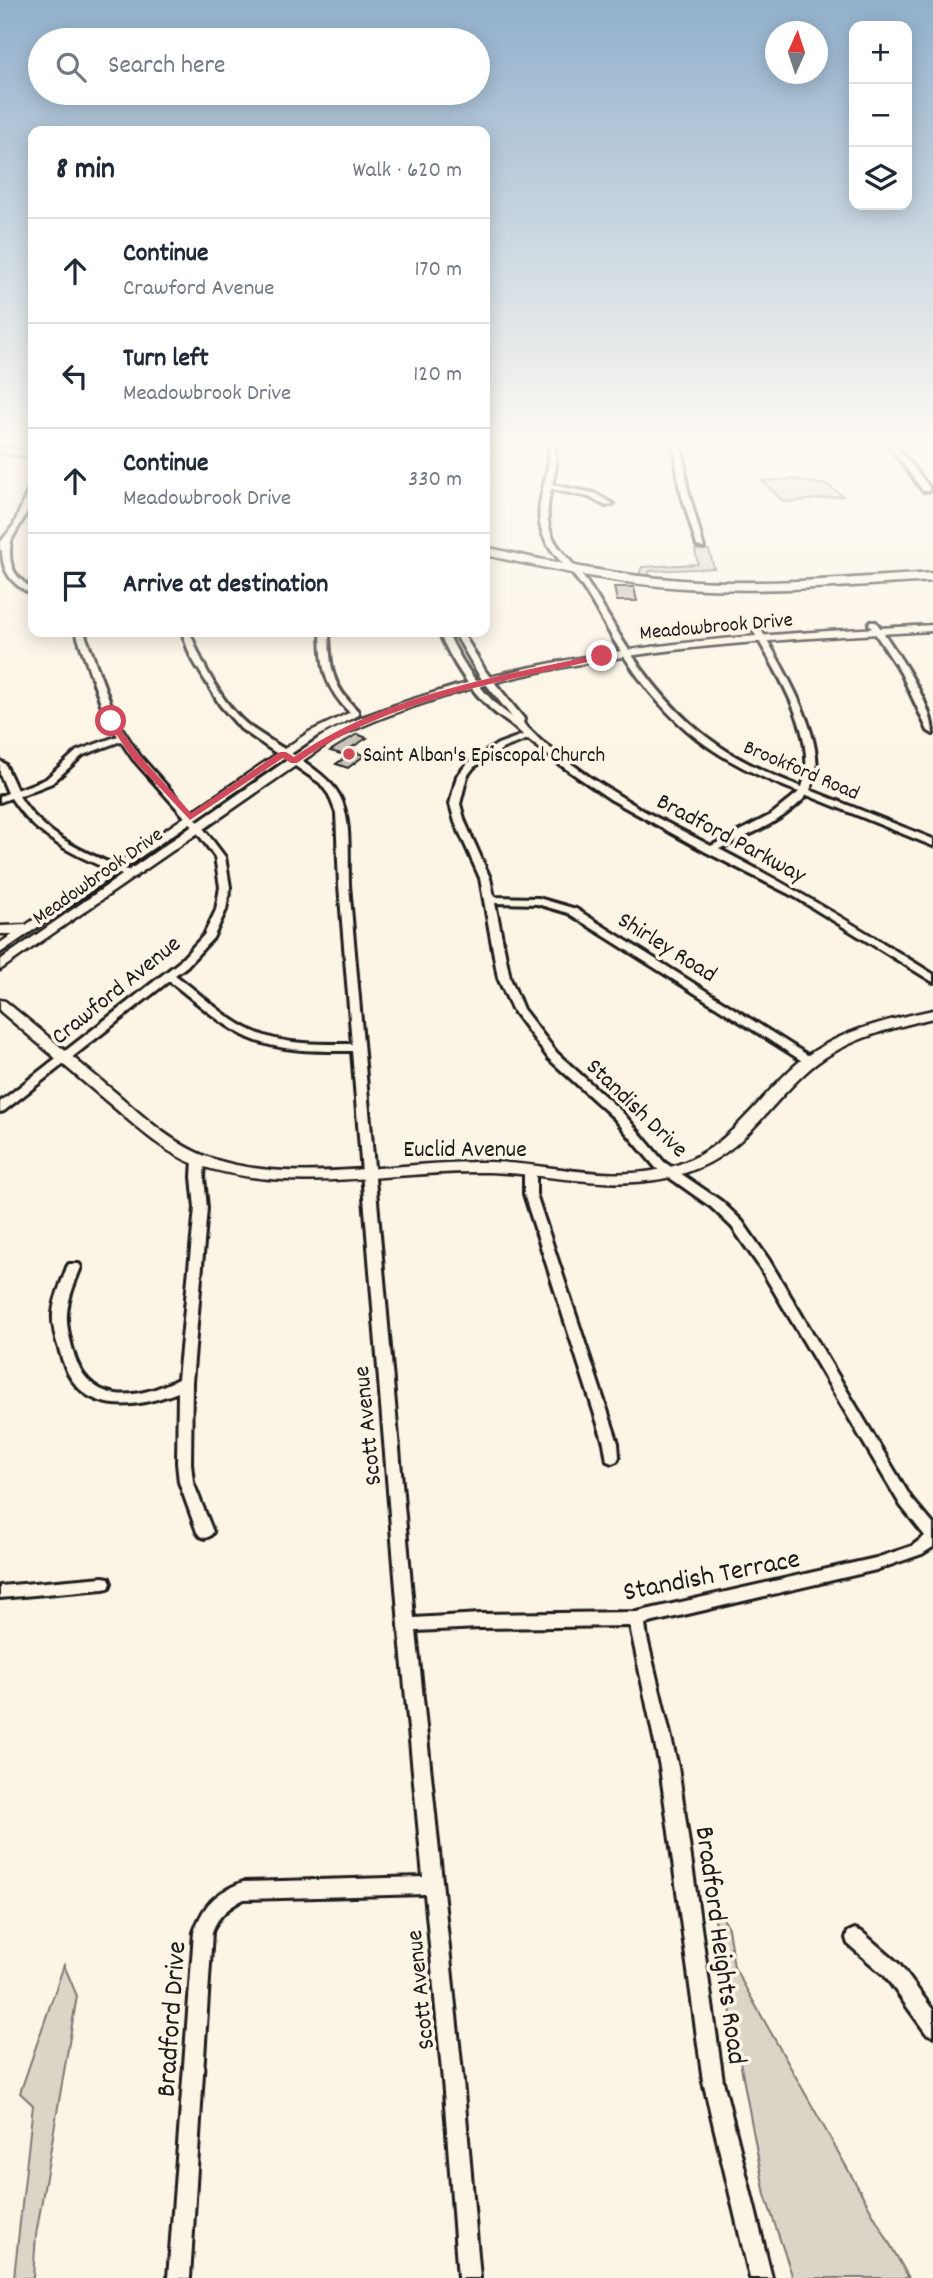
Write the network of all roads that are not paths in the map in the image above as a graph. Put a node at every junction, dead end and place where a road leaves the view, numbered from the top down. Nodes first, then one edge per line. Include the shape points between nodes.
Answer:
1 (7, 550) edge
2 (556, 550) edge
3 (490, 552) edge
4 (576, 571) junction
5 (933, 577) edge
6 (28, 589) edge
7 (933, 620) edge
8 (876, 628) junction
9 (933, 628) edge
10 (761, 636) junction
11 (82, 637) edge
12 (188, 637) edge
13 (325, 637) edge
14 (447, 637) edge
15 (460, 637) edge
16 (622, 649) junction
17 (479, 678) junction
18 (355, 713) junction
19 (518, 723) joint
20 (933, 731) edge
21 (529, 736) junction
22 (122, 738) junction
23 (289, 757) junction
24 (0, 764) edge
25 (805, 791) junction
26 (15, 795) junction
27 (0, 799) edge
28 (194, 823) junction
29 (933, 843) edge
30 (710, 850) junction
31 (116, 869) junction
32 (131, 875) junction
33 (490, 900) junction
34 (30, 929) junction
35 (0, 930) edge
36 (0, 949) edge
37 (0, 966) edge
38 (169, 976) junction
39 (933, 979) edge
40 (0, 1004) edge
41 (933, 1014) edge
42 (358, 1047) junction
43 (64, 1058) junction
44 (811, 1061) junction
45 (0, 1108) edge
46 (200, 1159) junction
47 (369, 1171) junction
48 (530, 1171) junction
49 (671, 1172) junction
50 (74, 1268) dead end
51 (185, 1382) junction
52 (612, 1457) dead end
53 (205, 1532) dead end
54 (933, 1537) edge
55 (103, 1583) dead end
56 (0, 1592) edge
57 (637, 1619) junction
58 (407, 1625) junction
59 (434, 1885) junction
60 (855, 1938) dead end
61 (933, 2026) edge
62 (179, 2278) edge
63 (469, 2278) edge
64 (761, 2278) edge

1 - 6 street via 6,566
2 - 4 street, Brookford Road
3 - 4 main road
4 - 5 main road via 647,581 752,587
4 - 16 street, Brookford Road
7 - 8 street, Meadowbrook Drive
8 - 9 street, Meadowbrook Drive
8 - 10 street, Meadowbrook Drive
8 - 20 street via 905,673
10 - 16 street, Meadowbrook Drive
10 - 25 street via 789,690 811,754
11 - 22 street, Crawford Avenue via 102,700
12 - 23 street, Scott Avenue via 198,664 224,705 244,727
13 - 18 street via 331,688
14 - 17 street, Bradford Parkway
15 - 17 street, Bradford Parkway
16 - 17 street, Meadowbrook Drive
16 - 25 street, Brookford Road via 667,706 714,748 746,767
17 - 18 street, Meadowbrook Drive
17 - 19 street, Bradford Parkway via 499,711
17 - 23 street, Meadowbrook Drive via 345,728
18 - 23 street, Meadowbrook Drive via 331,723
19 - 21 street, Bradford Parkway
21 - 30 street, Bradford Parkway via 611,796
21 - 33 street, Standish Drive via 477,760 462,776 456,794 454,804
22 - 26 street via 87,749 48,781
22 - 28 street, Crawford Avenue
23 - 28 street, Meadowbrook Drive
23 - 42 street, Scott Avenue via 323,781 340,807
24 - 26 street
25 - 29 street, Brookford Road
25 - 30 street via 791,806
26 - 27 street
26 - 31 street via 52,837
28 - 31 street, Meadowbrook Drive
28 - 32 street, Meadowbrook Drive
28 - 38 street, Crawford Avenue via 220,857 224,873 221,910 201,946
30 - 39 street, Bradford Parkway via 836,917
31 - 32 street
31 - 34 street, Meadowbrook Drive
32 - 37 street, Meadowbrook Drive
33 - 44 street, Shirley Road via 538,901 572,911
33 - 49 street, Standish Drive via 504,978 528,1025 553,1056
34 - 35 street
34 - 36 street, Meadowbrook Drive
38 - 42 street via 264,1040
38 - 43 street, Crawford Avenue
40 - 43 street, Euclid Avenue
41 - 44 street, Euclid Avenue via 860,1033
42 - 47 street, Scott Avenue
43 - 45 street, Crawford Avenue
43 - 46 street, Euclid Avenue via 165,1142
44 - 49 street, Euclid Avenue via 735,1139 707,1158
46 - 47 street, Euclid Avenue via 284,1175
46 - 51 street via 201,1208
47 - 48 street, Euclid Avenue via 489,1167
47 - 58 street, Scott Avenue
48 - 49 street, Euclid Avenue via 612,1180
48 - 52 street via 530,1194
49 - 54 street, Standish Drive via 737,1224 900,1493
50 - 51 street via 60,1324 69,1361 85,1387 129,1399 155,1395
51 - 53 street via 186,1482
54 - 57 street, Standish Terrace via 917,1550 876,1564
55 - 56 street
57 - 58 street, Standish Terrace
57 - 64 street, Bradford Heights Road via 669,1767 713,2081
58 - 59 street, Scott Avenue
59 - 62 street, Bradford Drive via 243,1891 218,1902 208,1916 203,1932
59 - 63 street, Scott Avenue
60 - 61 street via 892,1970

